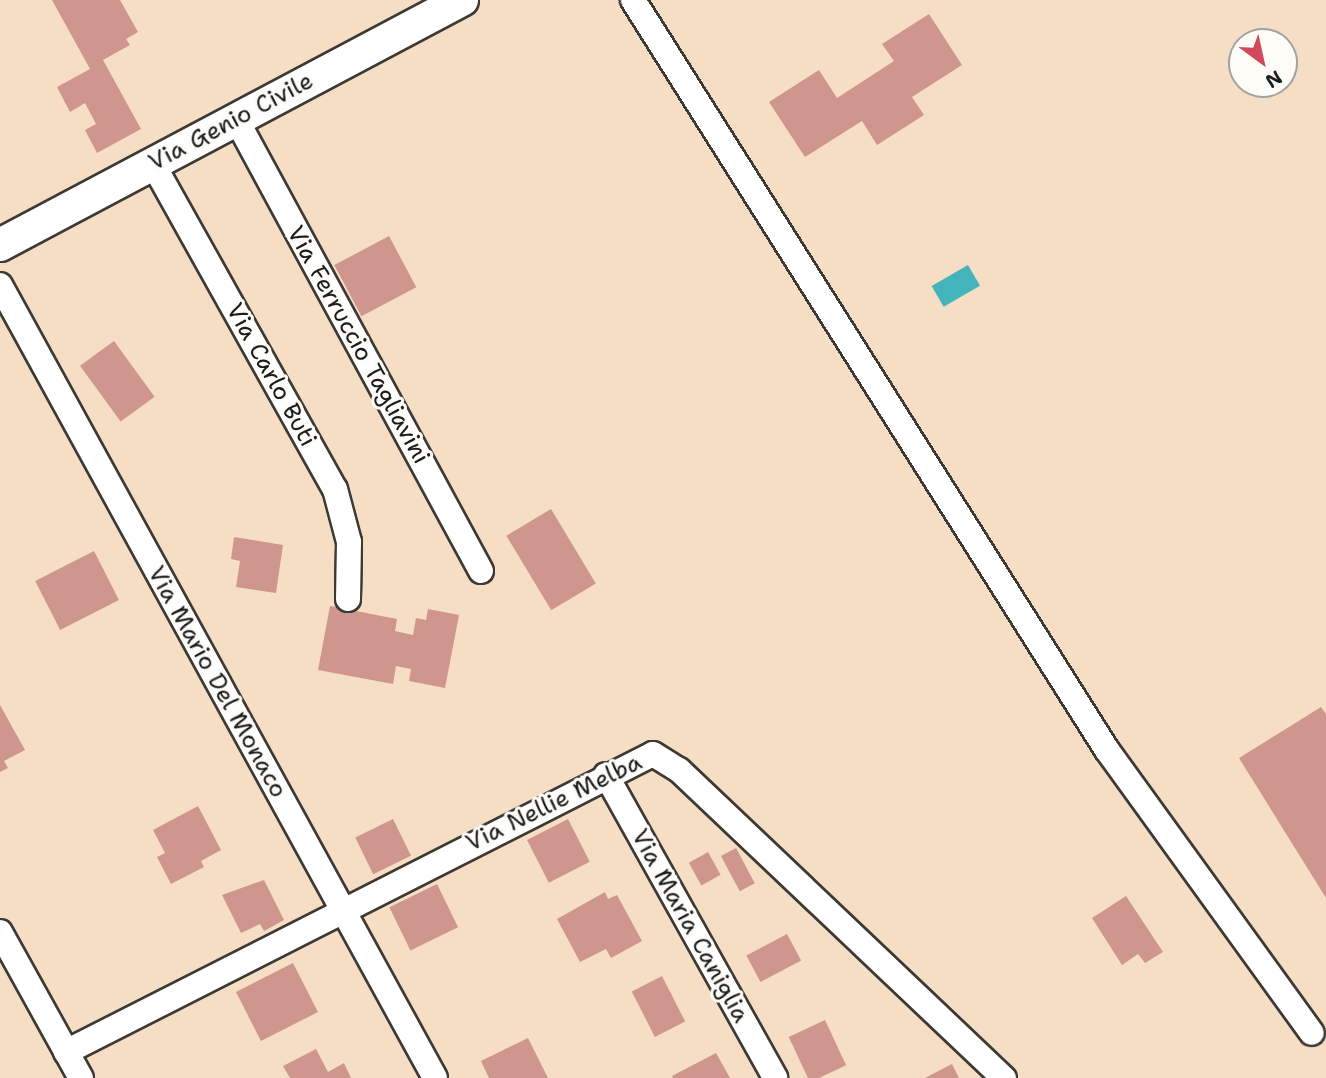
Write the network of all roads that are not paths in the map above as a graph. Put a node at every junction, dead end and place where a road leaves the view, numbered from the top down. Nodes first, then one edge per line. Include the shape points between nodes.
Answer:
1 (462, 0) edge
2 (633, 0) edge
3 (236, 119) junction
4 (153, 164) junction
5 (0, 245) edge
6 (0, 285) edge
7 (481, 570) dead end
8 (348, 599) dead end
9 (606, 775) junction
10 (342, 910) junction
11 (0, 932) edge
12 (1312, 1033) dead end
13 (66, 1052) junction
14 (80, 1078) edge
15 (435, 1078) edge
16 (775, 1078) edge
17 (1004, 1078) edge

1 - 3 street, Via Genio Civile
2 - 12 street via 1107,750
3 - 4 street, Via Genio Civile
3 - 7 street, Via Ferruccio Tagliavini
4 - 5 street, Via Genio Civile
4 - 8 street, Via Carlo Buti via 335,489 349,542
6 - 10 street, Via Mario Del Monaco
9 - 10 street, Via Nellie Melba
9 - 16 street, Via Maria Caniglia
9 - 17 street, Via Nellie Melba via 648,755 668,760
10 - 13 street, Via Nellie Melba
10 - 15 street, Via Mario Del Monaco
11 - 13 street
13 - 14 street

